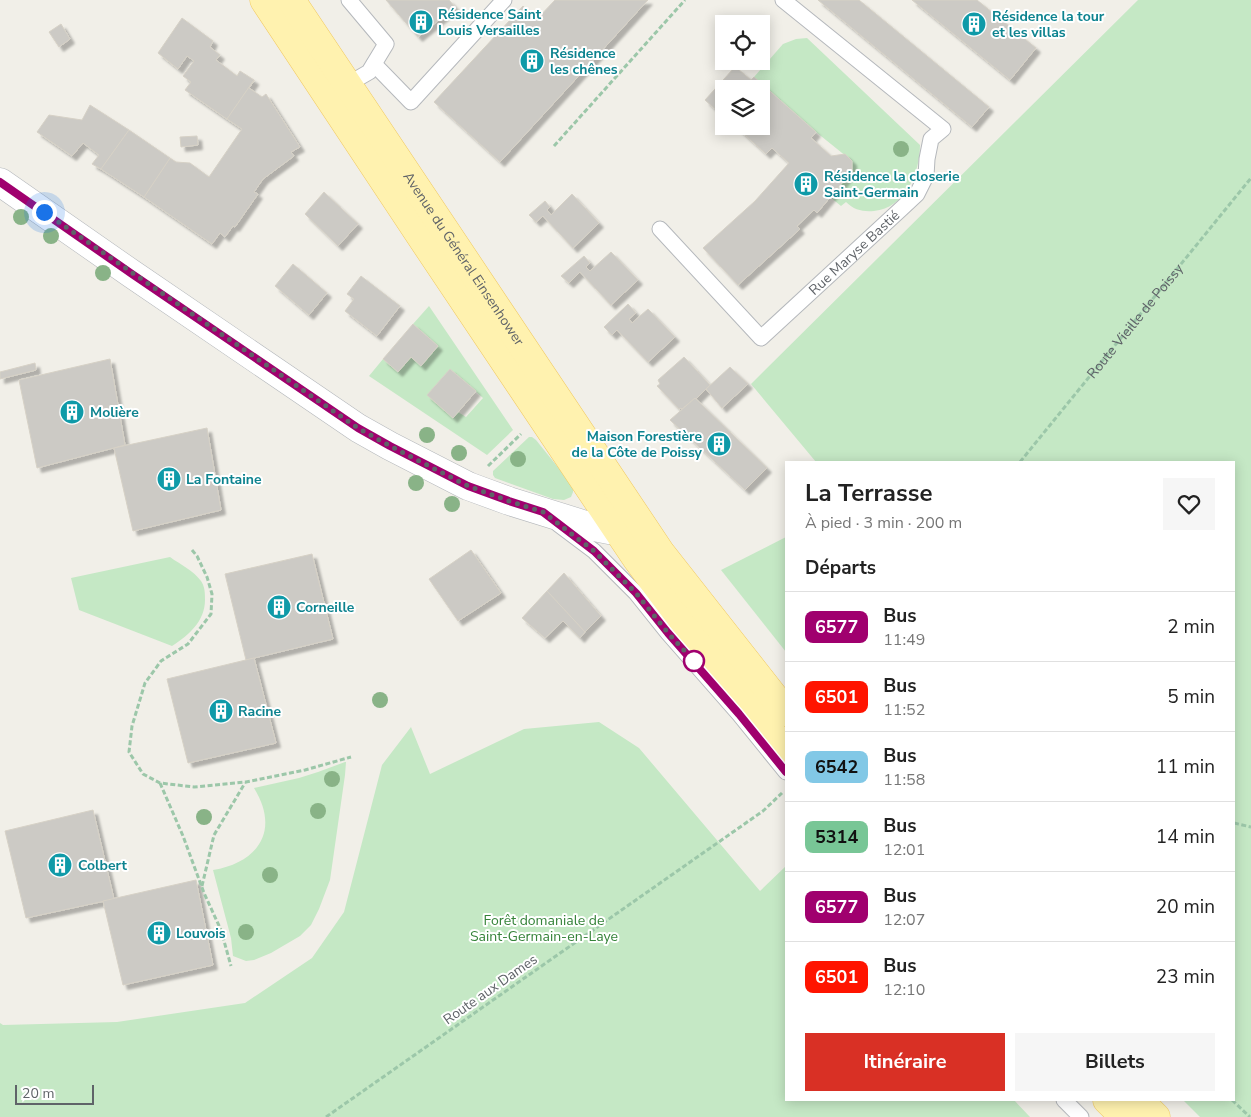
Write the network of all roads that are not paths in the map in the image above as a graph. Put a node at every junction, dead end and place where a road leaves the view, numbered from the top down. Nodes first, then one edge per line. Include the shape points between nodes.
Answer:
1 (264, 0) edge
2 (291, 0) edge
3 (349, 0) edge
4 (504, 0) edge
5 (783, 0) edge
6 (374, 64) junction
7 (313, 75) junction
8 (347, 84) junction
9 (0, 182) edge
10 (660, 229) dead end
11 (543, 512) junction
12 (627, 523) junction
13 (660, 590) junction
14 (668, 633) junction
15 (785, 711) edge
16 (739, 714) junction
17 (783, 742) edge
18 (785, 771) edge
19 (1065, 1101) edge
20 (1108, 1101) edge
21 (1140, 1101) edge
22 (1081, 1117) edge
23 (1124, 1117) edge
24 (1156, 1117) edge

1 - 7 main road, Avenue du Général Einsenhower
2 - 8 main road, Avenue du Général Einsenhower
3 - 6 lane via 386,44
4 - 6 lane via 411,102
5 - 10 lane, Rue Maryse Bastié via 943,129 931,139 926,176 917,194 762,338
6 - 8 lane via 370,72
7 - 8 lane via 324,82
7 - 12 main road, Avenue du Général Einsenhower via 593,492
8 - 12 main road, Avenue du Général Einsenhower
9 - 11 street via 358,428 468,486
11 - 12 street via 609,530
11 - 14 lane via 594,551 636,593
12 - 13 main road
12 - 15 main road via 672,567
13 - 14 lane
13 - 17 main road
14 - 16 lane
16 - 17 lane
16 - 18 lane
19 - 22 lane
20 - 23 main road
21 - 24 main road

